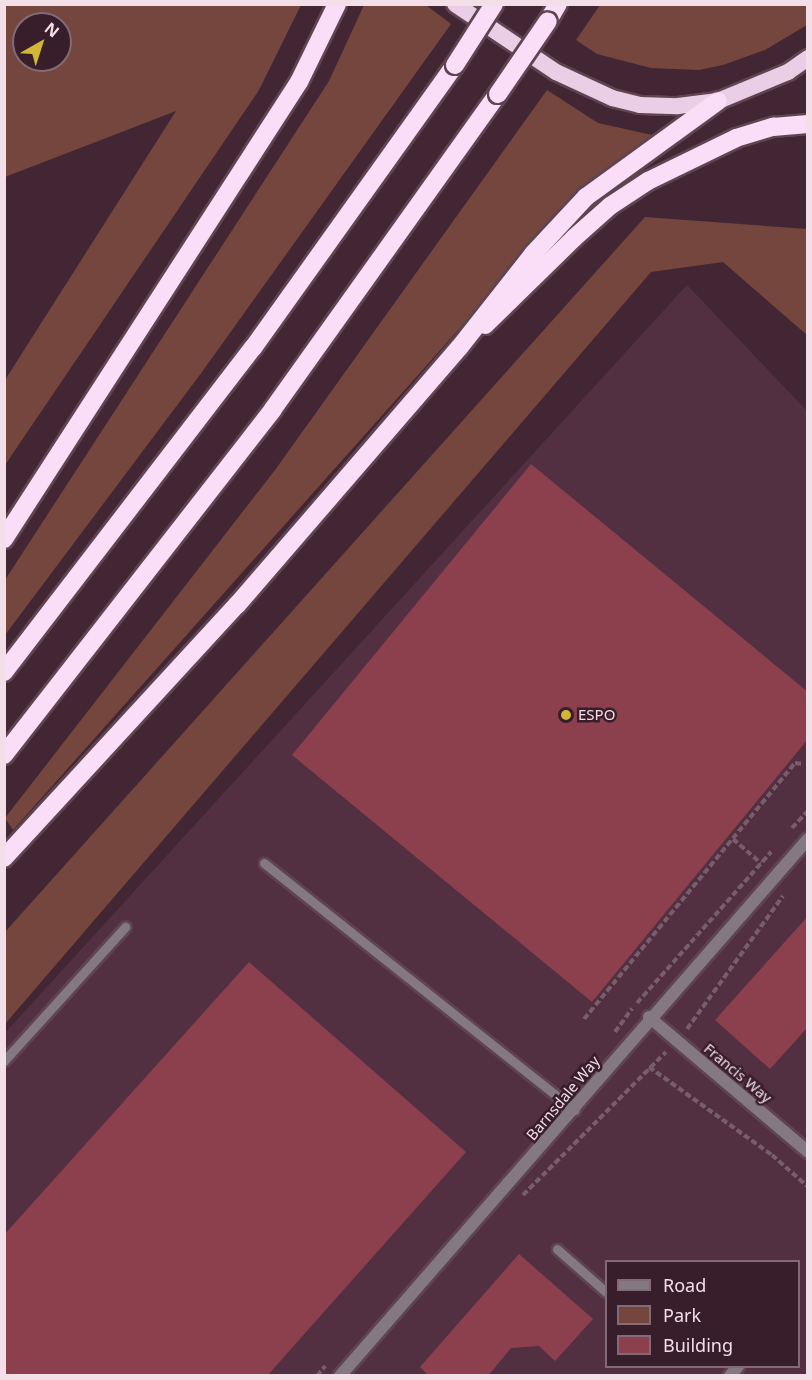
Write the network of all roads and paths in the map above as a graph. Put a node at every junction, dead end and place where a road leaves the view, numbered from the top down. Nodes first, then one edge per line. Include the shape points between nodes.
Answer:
1 (337, 4) edge
2 (455, 4) edge
3 (494, 4) edge
4 (558, 4) edge
5 (807, 58) edge
6 (807, 73) edge
7 (768, 81) junction
8 (718, 101) junction
9 (807, 124) edge
10 (459, 348) junction
11 (4, 539) edge
12 (4, 672) edge
13 (4, 755) edge
14 (803, 764) dead end
15 (807, 838) edge
16 (733, 839) junction
17 (4, 858) edge
18 (264, 862) dead end
19 (761, 863) dead end
20 (787, 891) dead end
21 (124, 927) dead end
22 (649, 1017) junction
23 (584, 1019) dead end
24 (677, 1042) junction
25 (4, 1061) edge
26 (649, 1067) junction
27 (575, 1110) junction
28 (807, 1152) edge
29 (807, 1187) edge
30 (518, 1201) dead end
31 (557, 1249) dead end
32 (605, 1291) edge
33 (340, 1376) edge

1 - 11 highway via 298,82
2 - 8 highway via 556,72 612,98 660,107
3 - 12 highway, bridge via 455,65 253,348
4 - 13 highway, bridge via 273,409
5 - 7 highway
6 - 7 highway
7 - 8 highway
8 - 10 highway via 586,197 507,285
9 - 10 highway via 773,127 736,138 648,181 610,206
10 - 17 highway via 138,717
14 - 16 path via 795,763
15 - 22 street, Barnsdale Way
16 - 19 path
16 - 23 path
18 - 27 lane
20 - 24 path
21 - 25 lane
22 - 24 street, Francis Way
22 - 27 street, Barnsdale Way
24 - 26 path
24 - 28 street, Francis Way
26 - 29 path via 772,1155
26 - 30 path
27 - 33 street, Barnsdale Way
31 - 32 lane

